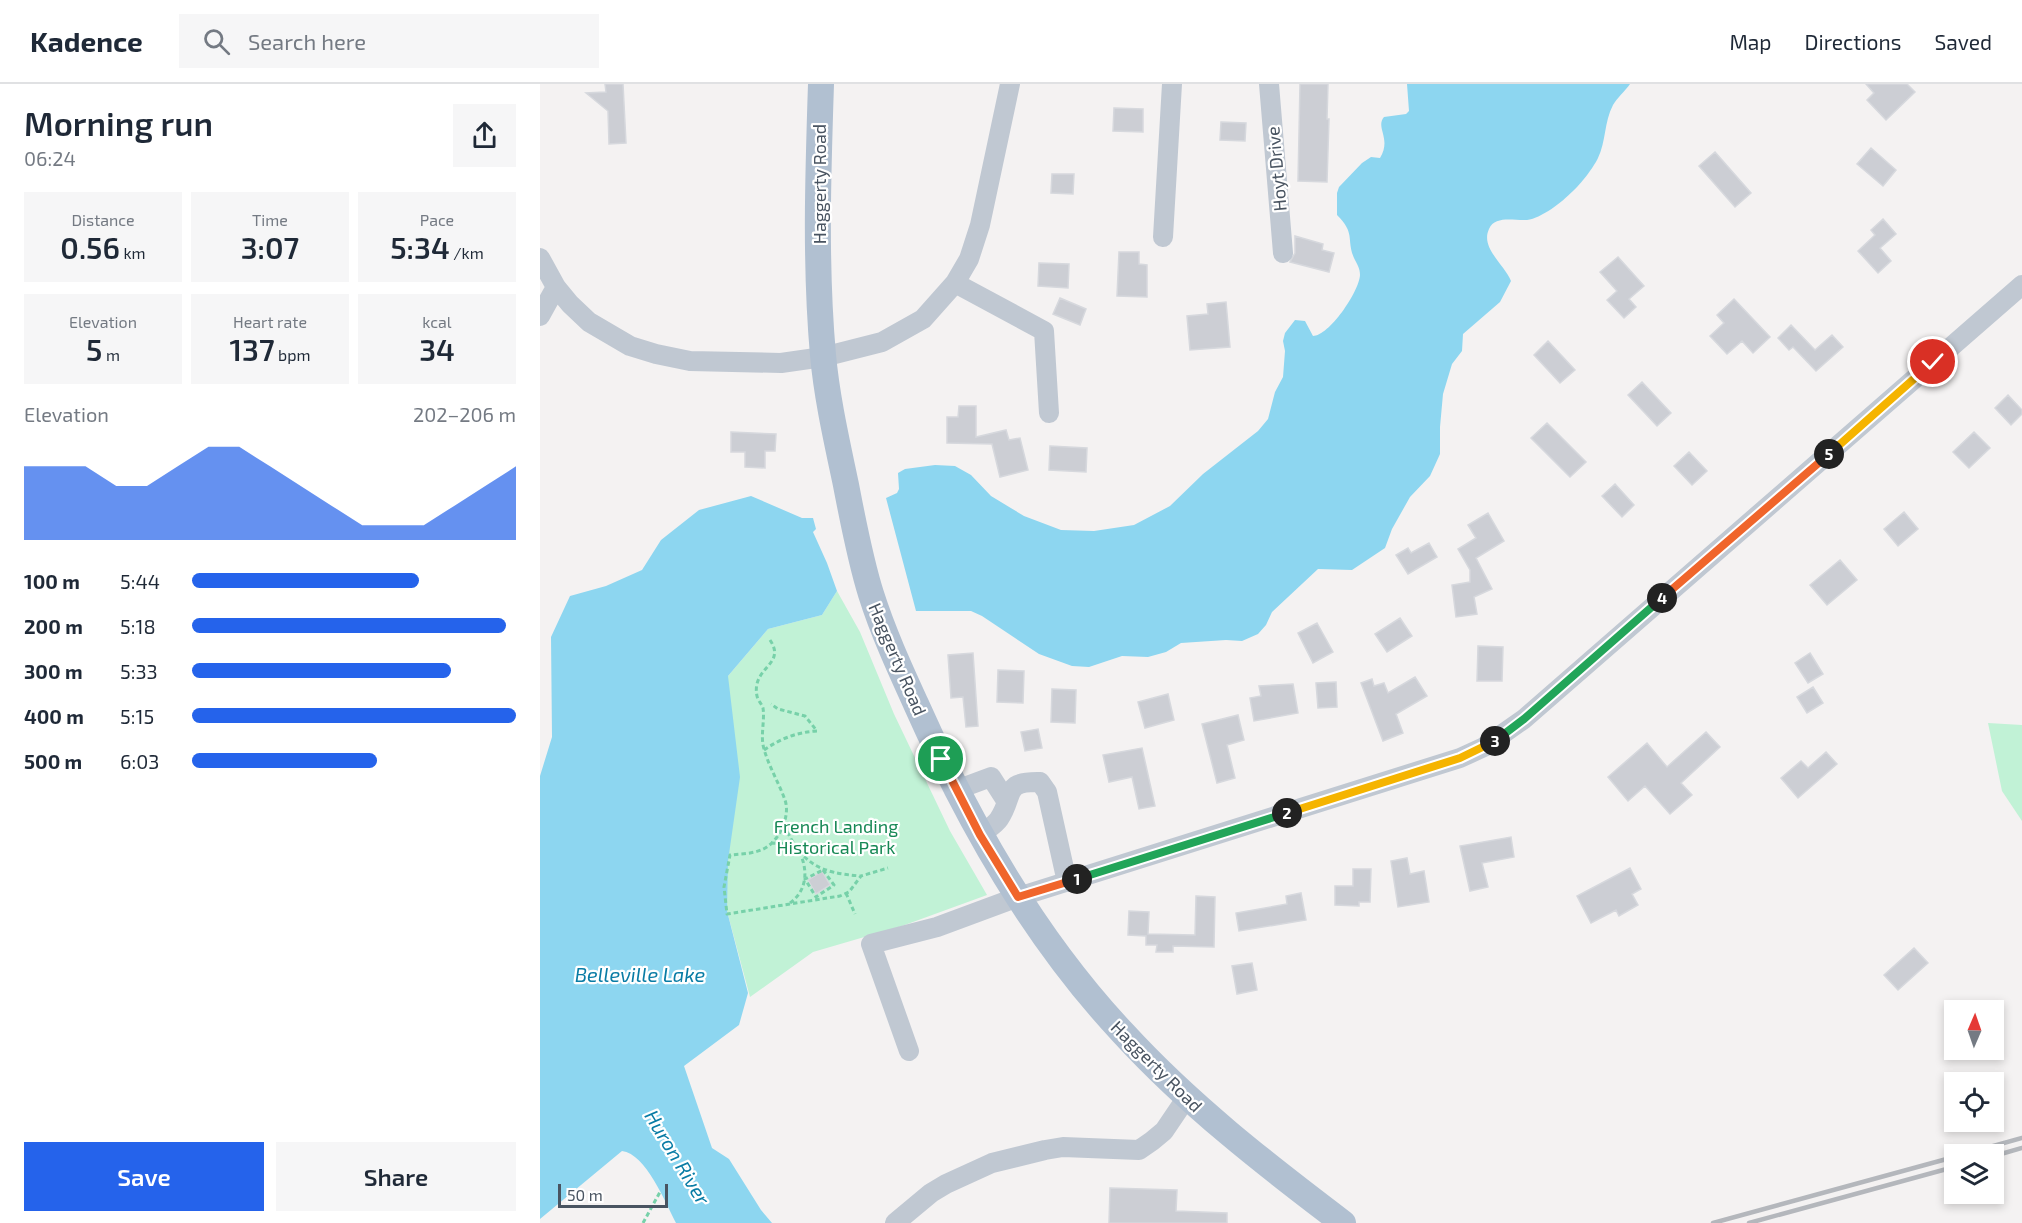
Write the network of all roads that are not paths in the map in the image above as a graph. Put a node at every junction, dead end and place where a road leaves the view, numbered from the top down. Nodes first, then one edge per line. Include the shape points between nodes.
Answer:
1 (821, 84) edge
2 (1010, 84) edge
3 (1172, 84) edge
4 (1269, 84) edge
5 (1163, 237) dead end
6 (1283, 253) dead end
7 (540, 258) edge
8 (955, 283) junction
9 (2022, 285) edge
10 (556, 287) junction
11 (540, 316) edge
12 (824, 357) junction
13 (1049, 413) dead end
14 (956, 790) junction
15 (1007, 802) junction
16 (980, 835) junction
17 (1067, 882) junction
18 (1018, 897) junction
19 (909, 1051) dead end
20 (1187, 1097) junction
21 (895, 1223) edge
22 (1343, 1223) edge

1 - 12 main road, Haggerty Road via 819,236
2 - 8 street via 980,225 969,259
3 - 5 street
4 - 6 street, Hoyt Drive
7 - 10 street
8 - 12 street via 923,319 882,342
8 - 13 street via 1044,331
9 - 17 street via 1504,735 1460,758
10 - 11 street
10 - 12 street via 589,322 630,346 656,354 690,361 781,363
12 - 14 main road, Haggerty Road via 833,426 871,594 895,657
14 - 15 street via 991,777
14 - 16 main road, Haggerty Road
15 - 16 street via 998,821
15 - 17 street via 1012,787 1040,782 1047,792
16 - 18 main road, Haggerty Road
17 - 18 street
18 - 19 street via 937,927 871,944
18 - 20 main road, Haggerty Road via 1102,1009
20 - 21 street via 1164,1131 1139,1150 1063,1147 992,1163 931,1193
20 - 22 main road, Haggerty Road

